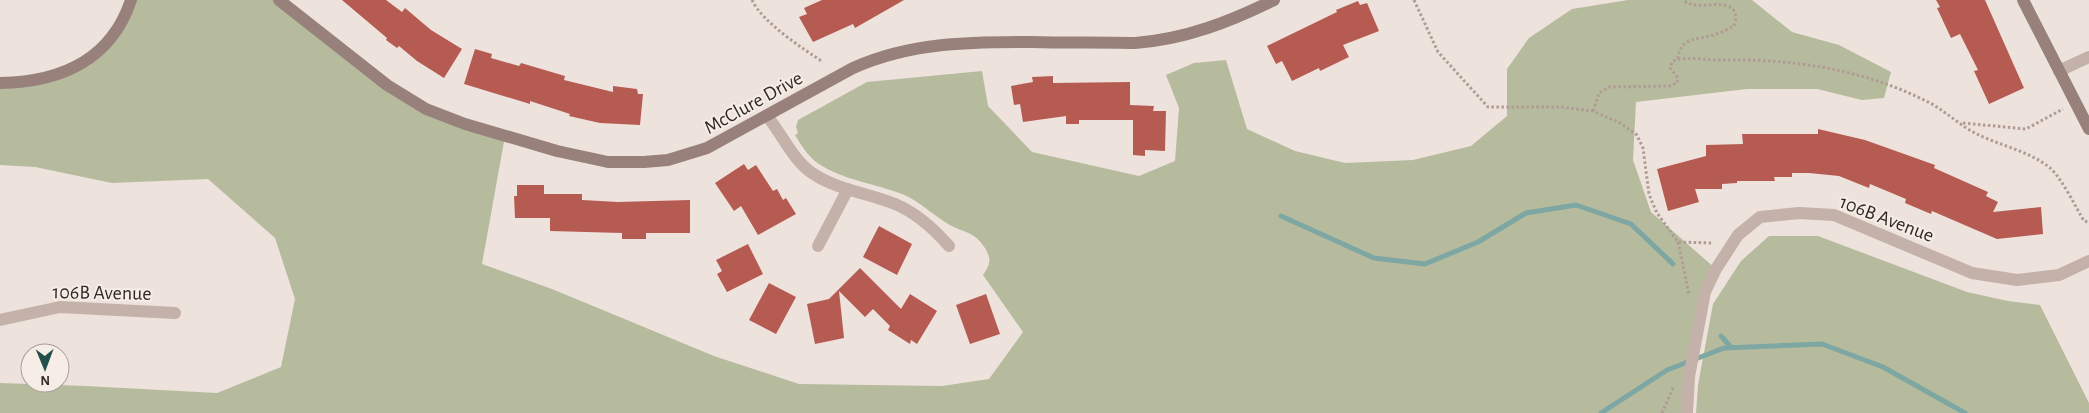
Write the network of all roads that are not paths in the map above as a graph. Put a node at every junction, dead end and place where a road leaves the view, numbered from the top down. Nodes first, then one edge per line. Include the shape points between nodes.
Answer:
1 (131, 0) edge
2 (279, 0) edge
3 (1274, 0) edge
4 (2023, 0) edge
5 (2089, 57) edge
6 (2059, 71) junction
7 (0, 83) edge
8 (767, 116) junction
9 (2089, 128) edge
10 (848, 189) junction
11 (818, 246) dead end
12 (950, 246) dead end
13 (2089, 261) edge
14 (175, 313) dead end
15 (0, 320) edge
16 (1687, 413) edge

1 - 7 street via 114,33 78,66 40,80
2 - 8 street, McClure Drive via 387,86 426,109 465,124 583,158 620,163 668,160 707,148
3 - 8 street, McClure Drive via 1220,25 1156,41 956,42 906,50 853,68
4 - 6 street
5 - 6 street
6 - 9 street
8 - 10 street via 811,173
10 - 11 street
10 - 12 street via 896,204 916,215
13 - 16 street, 106B Avenue via 2059,275 2017,280 1972,273 1834,214 1799,213 1760,218 1738,236 1705,292 1689,377
14 - 15 street, 106B Avenue via 60,307

